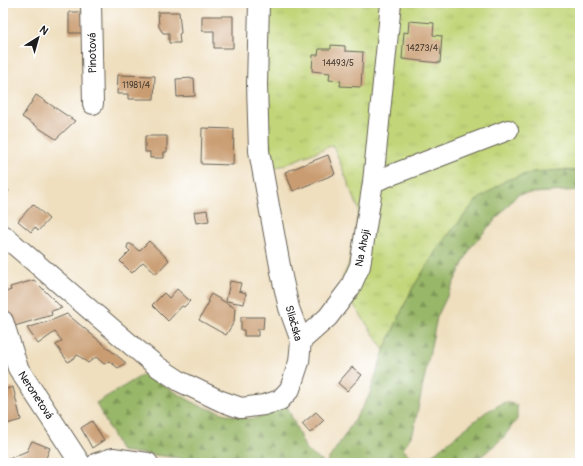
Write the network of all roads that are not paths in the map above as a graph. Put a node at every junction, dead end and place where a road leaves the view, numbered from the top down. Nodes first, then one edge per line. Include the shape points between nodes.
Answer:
1 (91, 3) edge
2 (259, 3) edge
3 (391, 3) edge
4 (92, 104) dead end
5 (508, 130) dead end
6 (373, 182) junction
7 (3, 235) edge
8 (3, 321) edge
9 (301, 341) junction
10 (80, 463) edge
11 (97, 463) edge
12 (148, 463) edge

1 - 4 street, Pinotová
2 - 9 street, Sliačska via 256,85 259,151 282,277 289,308
3 - 6 street, Na Ahoji
5 - 6 street
6 - 9 street, Na Ahoji via 360,266 350,288 328,317
7 - 9 street, Sliačska via 158,367 221,402 241,408 280,400 290,389 299,362
8 - 10 street, Neronetová via 18,368
11 - 12 street via 113,458

